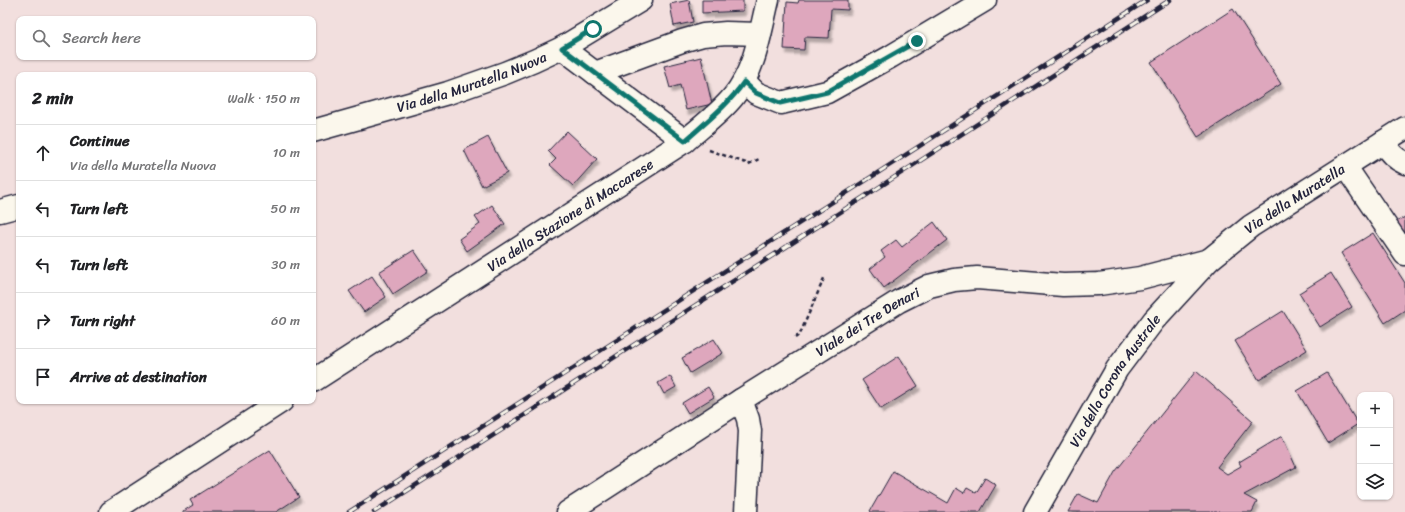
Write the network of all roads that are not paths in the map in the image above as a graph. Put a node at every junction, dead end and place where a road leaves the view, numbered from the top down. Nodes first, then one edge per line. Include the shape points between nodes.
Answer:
1 (641, 0) edge
2 (768, 0) edge
3 (985, 0) edge
4 (760, 34) junction
5 (562, 48) junction
6 (595, 73) junction
7 (744, 82) junction
8 (1405, 128) edge
9 (316, 130) edge
10 (685, 141) junction
11 (1383, 142) junction
12 (1405, 163) edge
13 (1345, 166) junction
14 (16, 207) edge
15 (0, 211) edge
16 (1405, 254) edge
17 (1209, 260) junction
18 (316, 379) edge
19 (741, 400) junction
20 (277, 404) edge
21 (111, 512) edge
22 (568, 512) edge
23 (746, 512) edge
24 (1035, 512) edge

1 - 5 street, Via della Muratella Nuova
2 - 4 street, Via della Stazione di Maccarese
3 - 7 street via 827,92 780,103 756,93
4 - 6 street via 726,33 698,36
4 - 7 street, Via della Stazione di Maccarese
5 - 6 street
5 - 9 street, Via della Muratella Nuova via 505,73 448,93
6 - 10 street
7 - 10 street, Via della Stazione di Maccarese via 720,111
8 - 11 street, Via della Muratella
10 - 18 street, Via della Stazione di Maccarese
11 - 12 street via 1392,155
11 - 13 street, Via della Muratella
13 - 16 street
13 - 17 street, Via della Muratella via 1251,226
14 - 15 street
17 - 19 street, Viale dei Tre Denari via 1140,278 1099,284 1056,285 977,278 938,284 922,289 899,302
17 - 24 street, Via della Corona Australe via 1154,320 1117,369
19 - 22 street, Viale dei Tre Denari
19 - 23 street via 750,431
20 - 21 street

